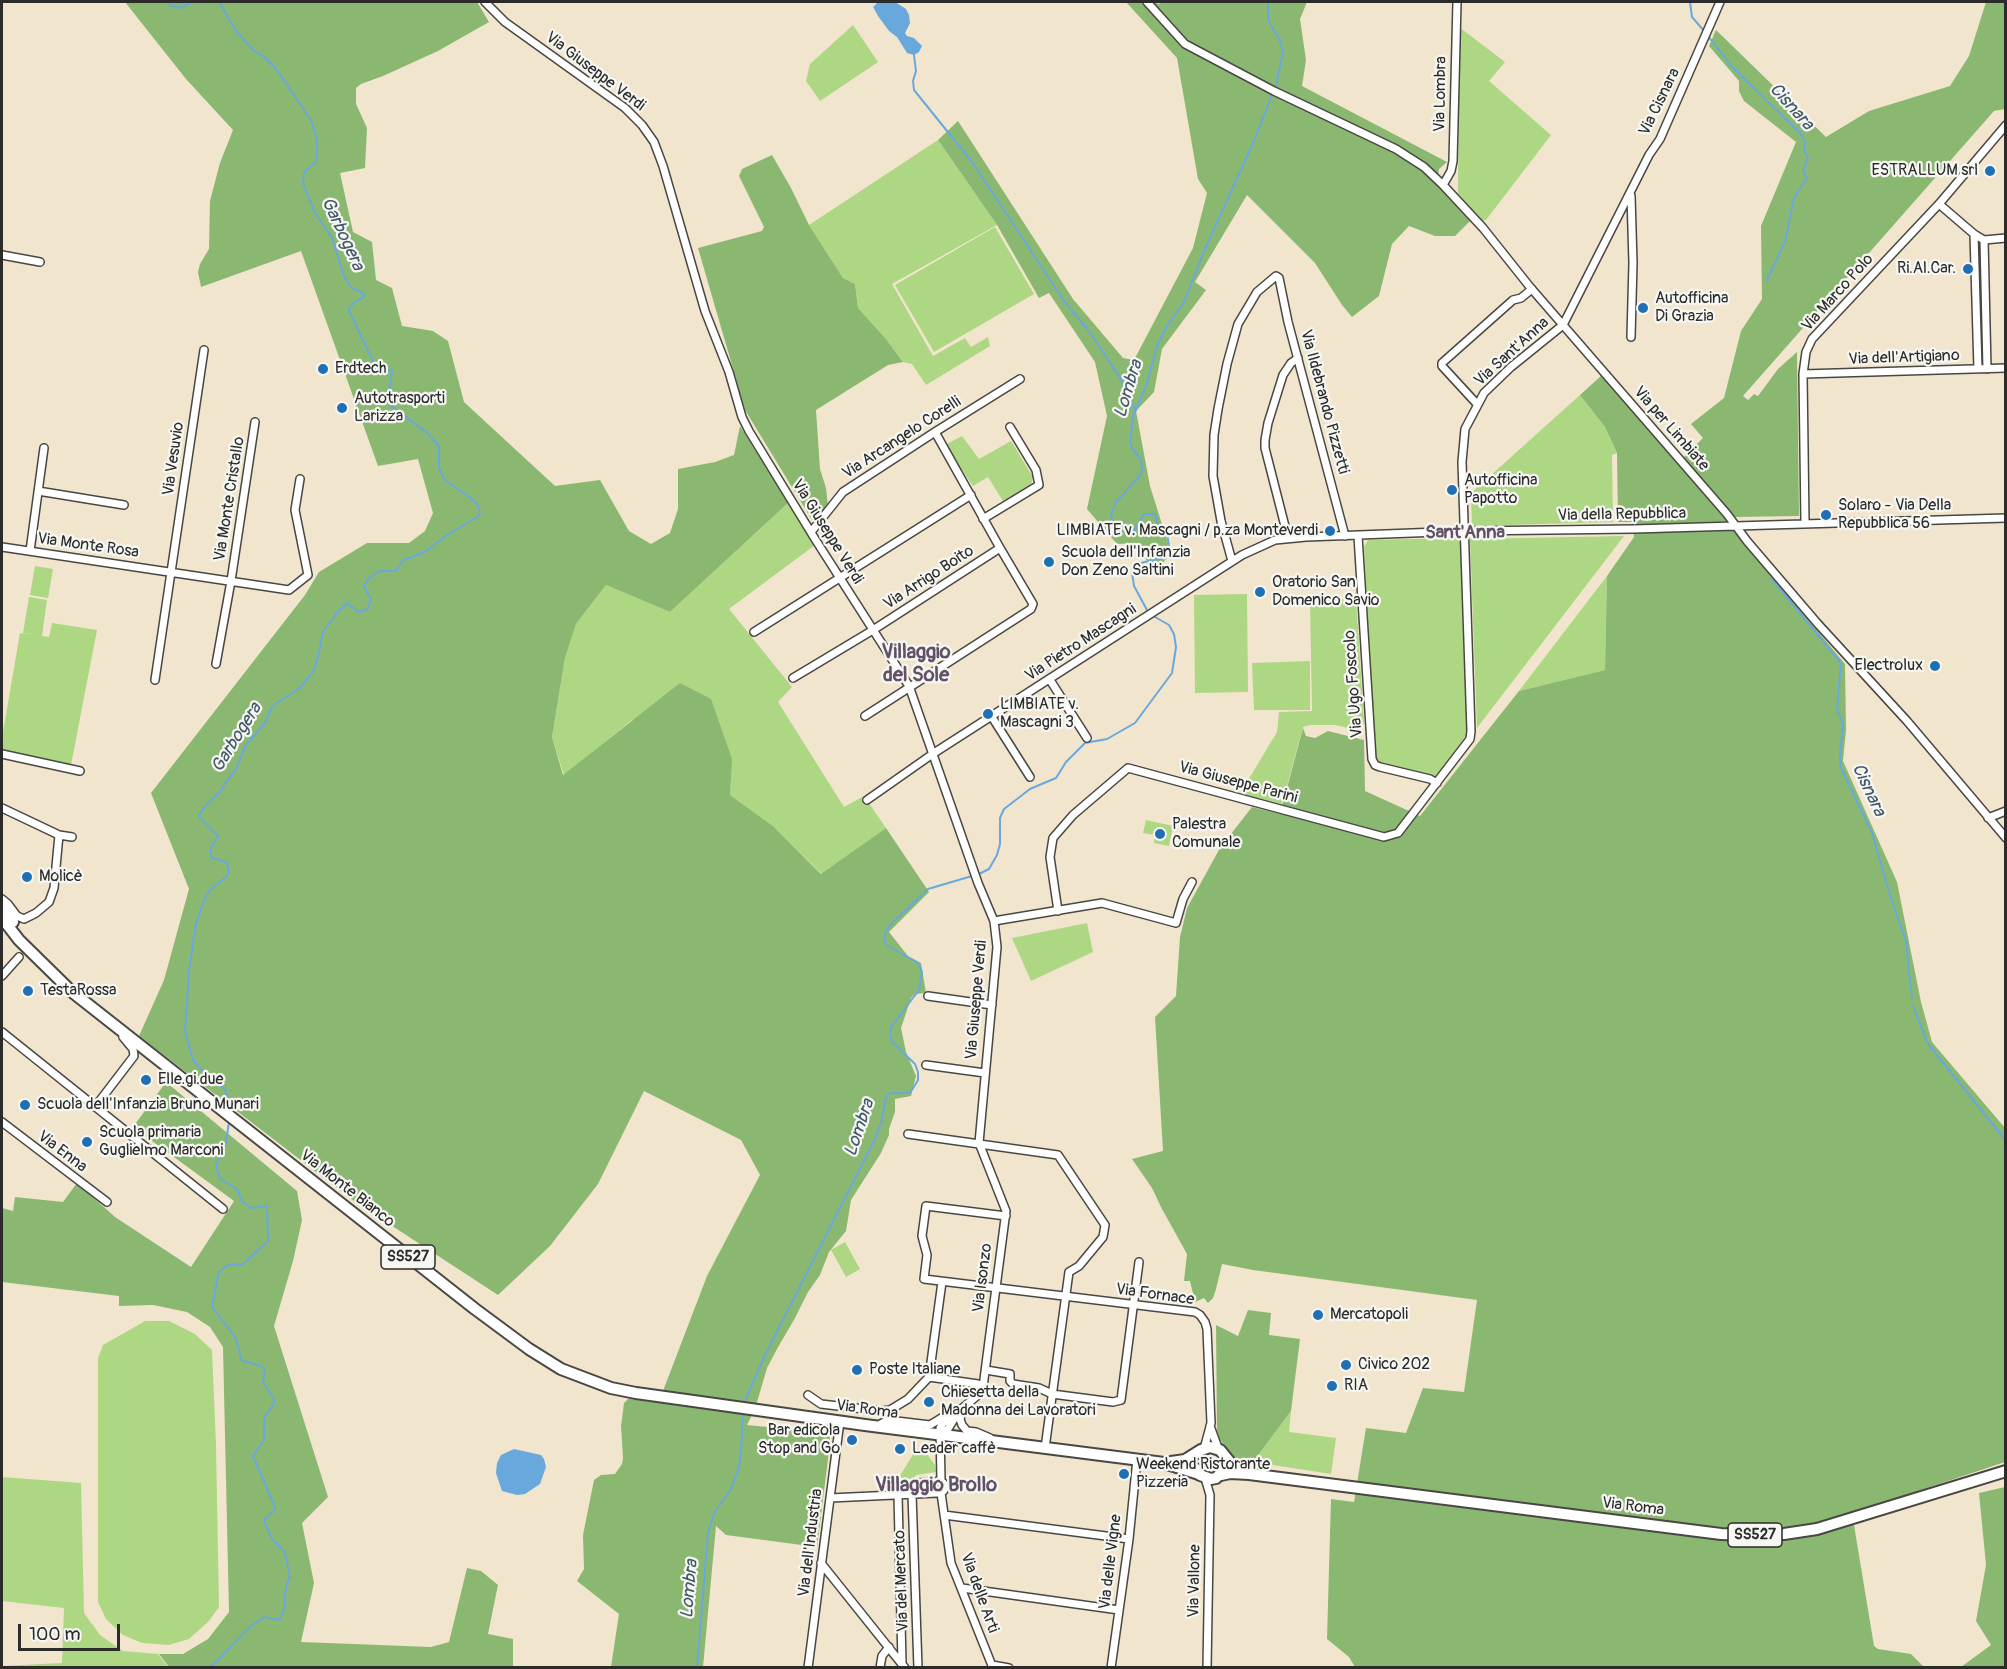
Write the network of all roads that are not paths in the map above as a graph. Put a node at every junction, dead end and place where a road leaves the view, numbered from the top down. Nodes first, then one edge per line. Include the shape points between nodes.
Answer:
1 (484, 2) edge
2 (1147, 2) edge
3 (1457, 2) edge
4 (1720, 2) edge
5 (2006, 125) edge
6 (1443, 185) junction
7 (1631, 192) junction
8 (1939, 204) junction
9 (1621, 212) joint
10 (1974, 234) junction
11 (2006, 238) edge
12 (1984, 240) junction
13 (2, 255) edge
14 (40, 262) dead end
15 (1532, 289) junction
16 (1563, 326) junction
17 (1631, 337) dead end
18 (204, 350) dead end
19 (1298, 358) junction
20 (2006, 368) edge
21 (1977, 369) junction
22 (1987, 369) junction
23 (1803, 374) junction
24 (1020, 380) dead end
25 (1478, 404) junction
26 (255, 422) dead end
27 (1010, 427) dead end
28 (935, 432) junction
29 (44, 448) dead end
30 (300, 479) dead end
31 (38, 491) junction
32 (971, 495) junction
33 (124, 505) dead end
34 (2006, 518) edge
35 (983, 519) junction
36 (1805, 523) junction
37 (1735, 525) junction
38 (1465, 531) junction
39 (811, 532) junction
40 (1345, 536) junction
41 (1358, 536) junction
42 (1288, 538) junction
43 (2, 547) edge
44 (1000, 548) junction
45 (30, 551) junction
46 (1242, 555) joint
47 (1232, 561) junction
48 (170, 572) junction
49 (841, 578) junction
50 (231, 581) junction
51 (873, 630) junction
52 (754, 632) dead end
53 (216, 664) dead end
54 (793, 678) dead end
55 (155, 680) dead end
56 (1050, 680) junction
57 (909, 686) junction
58 (865, 716) dead end
59 (992, 717) junction
60 (1087, 738) dead end
61 (1470, 739) joint
62 (934, 753) junction
63 (2, 754) edge
64 (80, 771) dead end
65 (1030, 777) dead end
66 (1437, 783) junction
67 (867, 800) dead end
68 (2, 808) edge
69 (2006, 811) edge
70 (1988, 818) junction
71 (59, 835) junction
72 (72, 837) dead end
73 (2006, 838) edge
74 (1192, 882) dead end
75 (2, 899) edge
76 (2, 905) edge
77 (1058, 911) junction
78 (2, 918) edge
79 (994, 921) junction
80 (30, 950) junction
81 (19, 957) dead end
82 (2, 976) edge
83 (928, 996) dead end
84 (992, 1005) junction
85 (119, 1029) junction
86 (2, 1032) edge
87 (926, 1065) dead end
88 (985, 1073) junction
89 (95, 1107) junction
90 (2, 1122) edge
91 (908, 1134) dead end
92 (980, 1146) junction
93 (107, 1202) dead end
94 (224, 1209) dead end
95 (1006, 1216) junction
96 (1139, 1262) dead end
97 (942, 1282) junction
98 (996, 1288) junction
99 (1065, 1297) junction
100 (1134, 1305) junction
101 (986, 1370) junction
102 (929, 1377) junction
103 (983, 1387) junction
104 (1052, 1394) junction
105 (808, 1395) dead end
106 (745, 1408) joint
107 (959, 1411) junction
108 (840, 1421) junction
109 (877, 1426) junction
110 (1210, 1426) junction
111 (941, 1435) junction
112 (998, 1441) junction
113 (1045, 1448) junction
114 (1218, 1448) junction
115 (1200, 1451) junction
116 (1226, 1458) junction
117 (1137, 1459) junction
118 (1164, 1463) junction
119 (2006, 1470) edge
120 (1249, 1474) junction
121 (1210, 1476) junction
122 (938, 1481) junction
123 (939, 1493) junction
124 (912, 1494) junction
125 (898, 1495) junction
126 (830, 1498) junction
127 (944, 1515) junction
128 (1129, 1539) junction
129 (821, 1563) junction
130 (962, 1588) junction
131 (1119, 1610) junction
132 (889, 1647) junction
133 (903, 1666) edge
134 (992, 1666) edge
135 (808, 1668) edge
136 (880, 1668) edge
137 (918, 1668) edge
138 (1009, 1668) edge
139 (1111, 1668) edge
140 (1208, 1668) edge

1 - 39 street, Via Giuseppe Verdi via 505,22 625,108 649,134 663,166 705,310 742,417
2 - 6 street, Via per Limbiate via 1185,44 1396,149
3 - 6 street, Via Lombra via 1453,161
4 - 7 street, Via Cisnara via 1660,139
5 - 8 street, Via Marco Polo
6 - 15 street, Via per Limbiate
7 - 9 street, Via Cisnara
7 - 17 street
8 - 10 street
8 - 23 street, Via Marco Polo via 1812,339
9 - 16 street, Via Sant'Anna
10 - 12 street
10 - 21 street
11 - 12 street
12 - 22 street
13 - 14 street
15 - 16 street, Via per Limbiate
15 - 25 street via 1513,300 1442,363
16 - 25 street, Via Sant'Anna via 1495,381
16 - 37 street, Via per Limbiate
18 - 48 street, Via Vesuvio
19 - 40 street, Via Ildebrando Pizzetti
19 - 42 street via 1283,375 1265,440
19 - 47 street, Via Ildebrando Pizzetti via 1276,276 1257,292 1238,324 1218,409 1213,476
20 - 22 street, Via dell'Artigiano
21 - 22 street, Via dell'Artigiano
21 - 23 street, Via dell'Artigiano
23 - 36 street, Via Marco Polo
24 - 28 street, Via Arcangelo Corelli
25 - 38 street, Via Sant'Anna via 1463,443
26 - 50 street, Via Monte Cristallo
27 - 35 street via 1036,470 1039,485
28 - 32 street
28 - 39 street, Via Arcangelo Corelli via 843,492
29 - 31 street
30 - 50 street, Via Monte Rosa via 295,510 308,574 289,590
31 - 33 street
31 - 45 street
32 - 35 street
32 - 49 street
34 - 36 street, Via della Repubblica
35 - 44 street
36 - 37 street, Via della Repubblica
37 - 38 street, Via della Repubblica
37 - 70 street, Via per Limbiate
38 - 41 street, Via della Repubblica
38 - 61 street, Via Sant'Anna
39 - 49 street, Via Giuseppe Verdi
40 - 41 street, Via della Repubblica
40 - 42 street, Via della Repubblica
41 - 66 street, Via Ugo Foscolo via 1372,759 1380,767
42 - 46 street, Via della Repubblica
43 - 45 street, Via Monte Rosa
44 - 51 street, Via Arrigo Boito
44 - 57 street via 1033,604 1031,609
45 - 48 street, Via Monte Rosa
46 - 47 street, Via Pietro Mascagni
47 - 56 street, Via Pietro Mascagni
48 - 50 street, Via Monte Rosa
48 - 55 street
49 - 51 street, Via Giuseppe Verdi
49 - 52 street
50 - 53 street
51 - 54 street, Via Arrigo Boito
51 - 57 street, Via Giuseppe Verdi
56 - 59 street, Via Pietro Mascagni
56 - 60 street
57 - 58 street
57 - 62 street, Via Giuseppe Verdi
59 - 62 street, Via Pietro Mascagni
59 - 65 street
61 - 66 street, Via Giuseppe Parini
62 - 67 street, Via Pietro Mascagni
62 - 79 street, Via Giuseppe Verdi
63 - 64 street
66 - 77 street, Via Giuseppe Parini via 1398,833 1384,837 1128,768 1073,815 1053,838 1050,857
68 - 71 street
69 - 70 street
70 - 73 street, Via per Limbiate
71 - 72 street
71 - 75 street via 49,902 27,919 17,916
74 - 77 street via 1176,923 1102,903
76 - 80 main road, Via Monte Bianco
77 - 79 street
78 - 80 main road, Via Monte Bianco
79 - 84 street, Via Giuseppe Verdi via 997,947
80 - 85 main road, Via Monte Bianco
81 - 82 street
83 - 84 street
84 - 88 street, Via Giuseppe Verdi
85 - 89 street via 134,1056
85 - 106 main road, Via Monte Bianco / SS527 via 544,1360 611,1388
86 - 89 street
87 - 88 street
88 - 92 street, Via Giuseppe Verdi
89 - 94 street
90 - 93 street, Via Enna
91 - 92 street
92 - 95 street, Via Isonzo via 1006,1206
92 - 99 street via 1058,1155 1105,1225 1103,1237 1069,1272
95 - 97 street, Via Fornace via 926,1206 922,1236 927,1255 924,1279
95 - 98 street, Via Isonzo
96 - 100 street
97 - 98 street, Via Fornace
97 - 102 street
98 - 99 street, Via Fornace
98 - 101 street, Via Isonzo
99 - 100 street, Via Fornace
99 - 104 street
100 - 104 street via 1121,1400
100 - 110 street, Via Fornace via 1195,1312 1203,1318 1207,1329
101 - 103 street, Via Isonzo
101 - 104 street via 1010,1374 1013,1384
102 - 103 street
102 - 105 street via 908,1399 881,1412 821,1404
103 - 107 street
104 - 113 street
106 - 108 main road, Via Roma / SS527
107 - 109 street via 930,1425 888,1420
107 - 111 street via 943,1423
107 - 112 street via 967,1431
108 - 109 main road, Via Roma / SS527
108 - 126 street, Via dell'Industria
109 - 111 main road, Via Roma / SS527
110 - 114 street, Via Fornace
110 - 115 street, Via Fornace
111 - 112 main road, Via Roma / SS527
111 - 122 street
112 - 113 main road, Via Roma / SS527
113 - 117 main road, Via Roma / SS527
114 - 115 main road, SS527
114 - 116 main road, SS527
115 - 118 main road, Via Roma / SS527 via 1185,1460
115 - 121 main road via 1195,1465
116 - 120 main road, Via Roma / SS527
116 - 121 main road via 1225,1470
117 - 118 main road, Via Roma / SS527
117 - 128 street, Via delle Vigne
118 - 121 main road, Via Roma / SS527
119 - 120 main road, Via Roma / SS527 via 1817,1529 1750,1535
120 - 121 main road, Via Roma / SS527
121 - 140 street, Via Vallone
122 - 123 street, Via delle Arti via 946,1486
122 - 124 street via 919,1483
123 - 124 street
123 - 127 street, Via delle Arti
124 - 125 street
124 - 137 street, Via del Mercato
125 - 126 street
125 - 133 street, Via del Mercato
126 - 129 street, Via dell'Industria
127 - 128 street
127 - 130 street, Via delle Arti via 951,1563
128 - 131 street, Via delle Vigne
129 - 132 street
129 - 135 street, Via dell'Industria
130 - 131 street
130 - 134 street, Via delle Arti
131 - 139 street, Via delle Vigne
132 - 133 street
132 - 136 street
134 - 138 street

